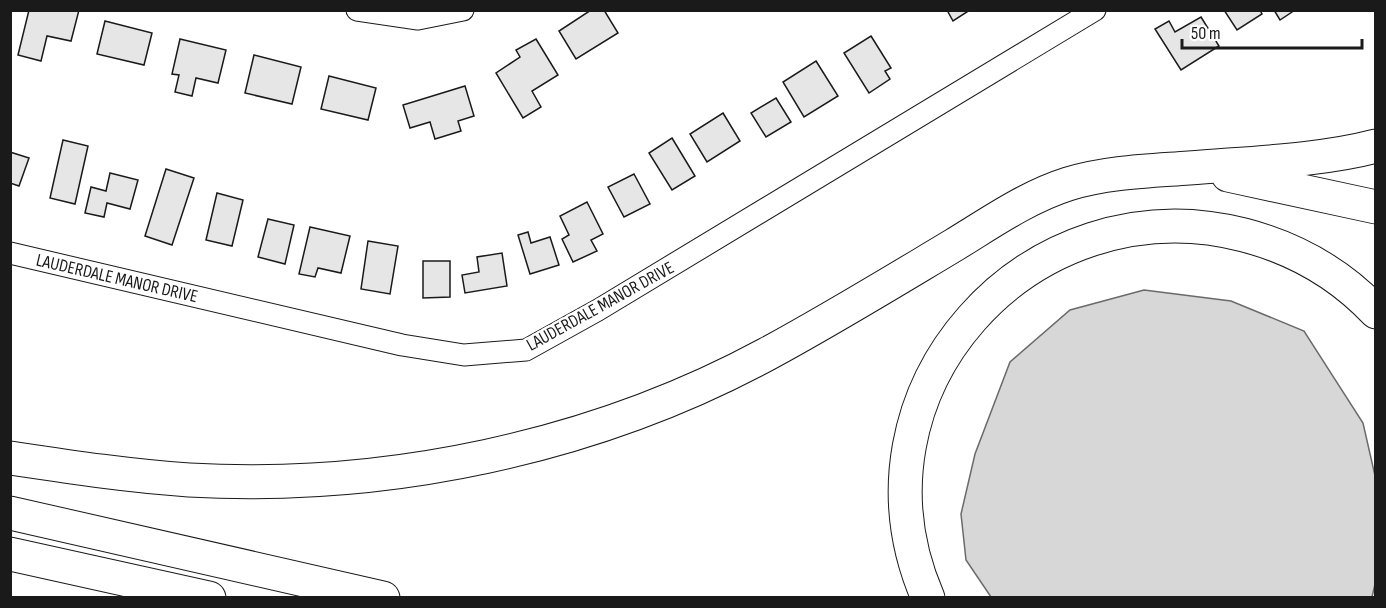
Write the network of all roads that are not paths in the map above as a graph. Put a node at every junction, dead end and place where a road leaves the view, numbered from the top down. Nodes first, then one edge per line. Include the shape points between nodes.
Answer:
1 (357, 10) edge
2 (463, 10) edge
3 (1095, 10) edge
4 (1376, 146) edge
5 (1188, 168) junction
6 (1376, 207) edge
7 (10, 253) edge
8 (1376, 312) edge
9 (10, 458) edge
10 (10, 513) edge
11 (10, 554) edge
12 (209, 597) edge
13 (383, 597) edge
14 (928, 597) edge

1 - 2 street via 418,19
3 - 7 street, LAUDERDALE MANOR DRIVE via 526,350 464,355 402,345
4 - 5 highway
5 - 6 highway
5 - 9 highway via 1099,177 1038,196 726,376 593,427 511,450 394,472 270,481 158,478
8 - 14 highway via 1309,259 1254,237 1203,226 1153,226 1105,234 1051,255 1020,274 970,318 932,376 912,429 905,458 906,517 916,566
10 - 13 highway
11 - 12 highway

